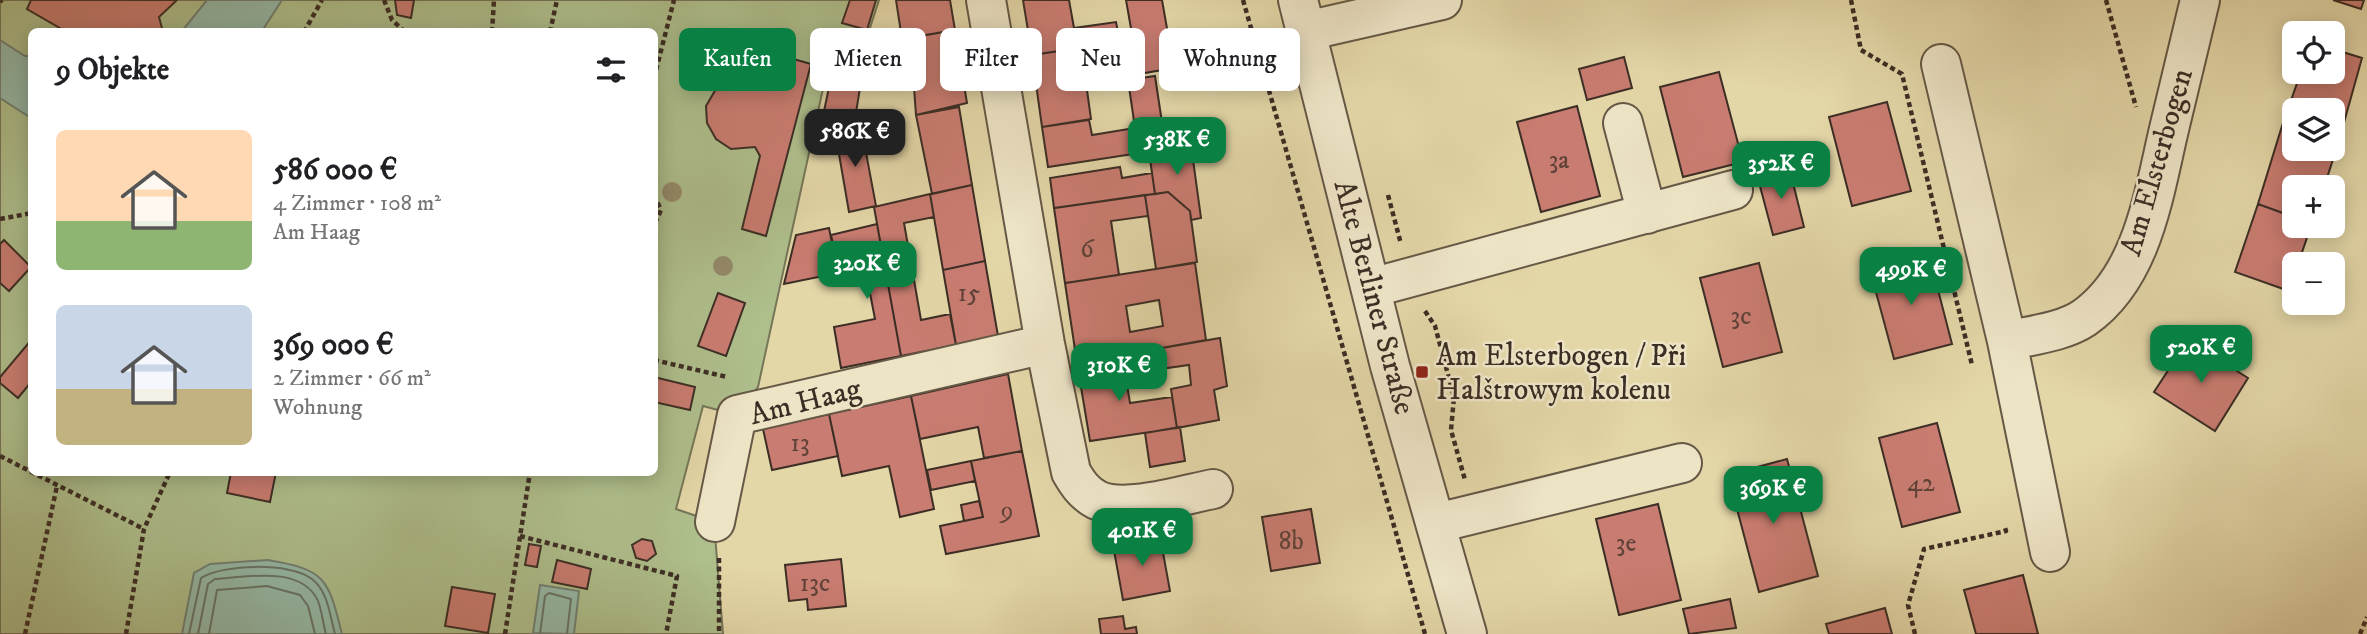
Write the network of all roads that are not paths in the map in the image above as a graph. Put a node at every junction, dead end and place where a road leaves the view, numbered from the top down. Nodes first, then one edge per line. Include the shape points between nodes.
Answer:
1 (986, 0) edge
2 (1442, 0) edge
3 (2200, 0) edge
4 (1302, 16) edge
5 (1941, 64) dead end
6 (1623, 123) dead end
7 (1732, 190) dead end
8 (1647, 214) junction
9 (1371, 288) junction
10 (2007, 341) junction
11 (1045, 344) junction
12 (1682, 463) dead end
13 (1213, 489) dead end
14 (715, 522) road end
15 (1437, 523) junction
16 (2050, 552) dead end
17 (1467, 634) edge

1 - 11 street
2 - 4 street
3 - 10 street, Am Elsterbogen via 2137,247 2116,284 2090,313 2076,323
4 - 9 street, Alte Berliner Straße
5 - 10 street
6 - 8 street
7 - 8 street
8 - 9 street
9 - 15 street, Alte Berliner Straße
10 - 16 street
11 - 13 street via 1070,472 1081,489 1099,501 1123,503
11 - 14 street, Am Haag via 737,415
12 - 15 street
15 - 17 street, Alte Berliner Straße

